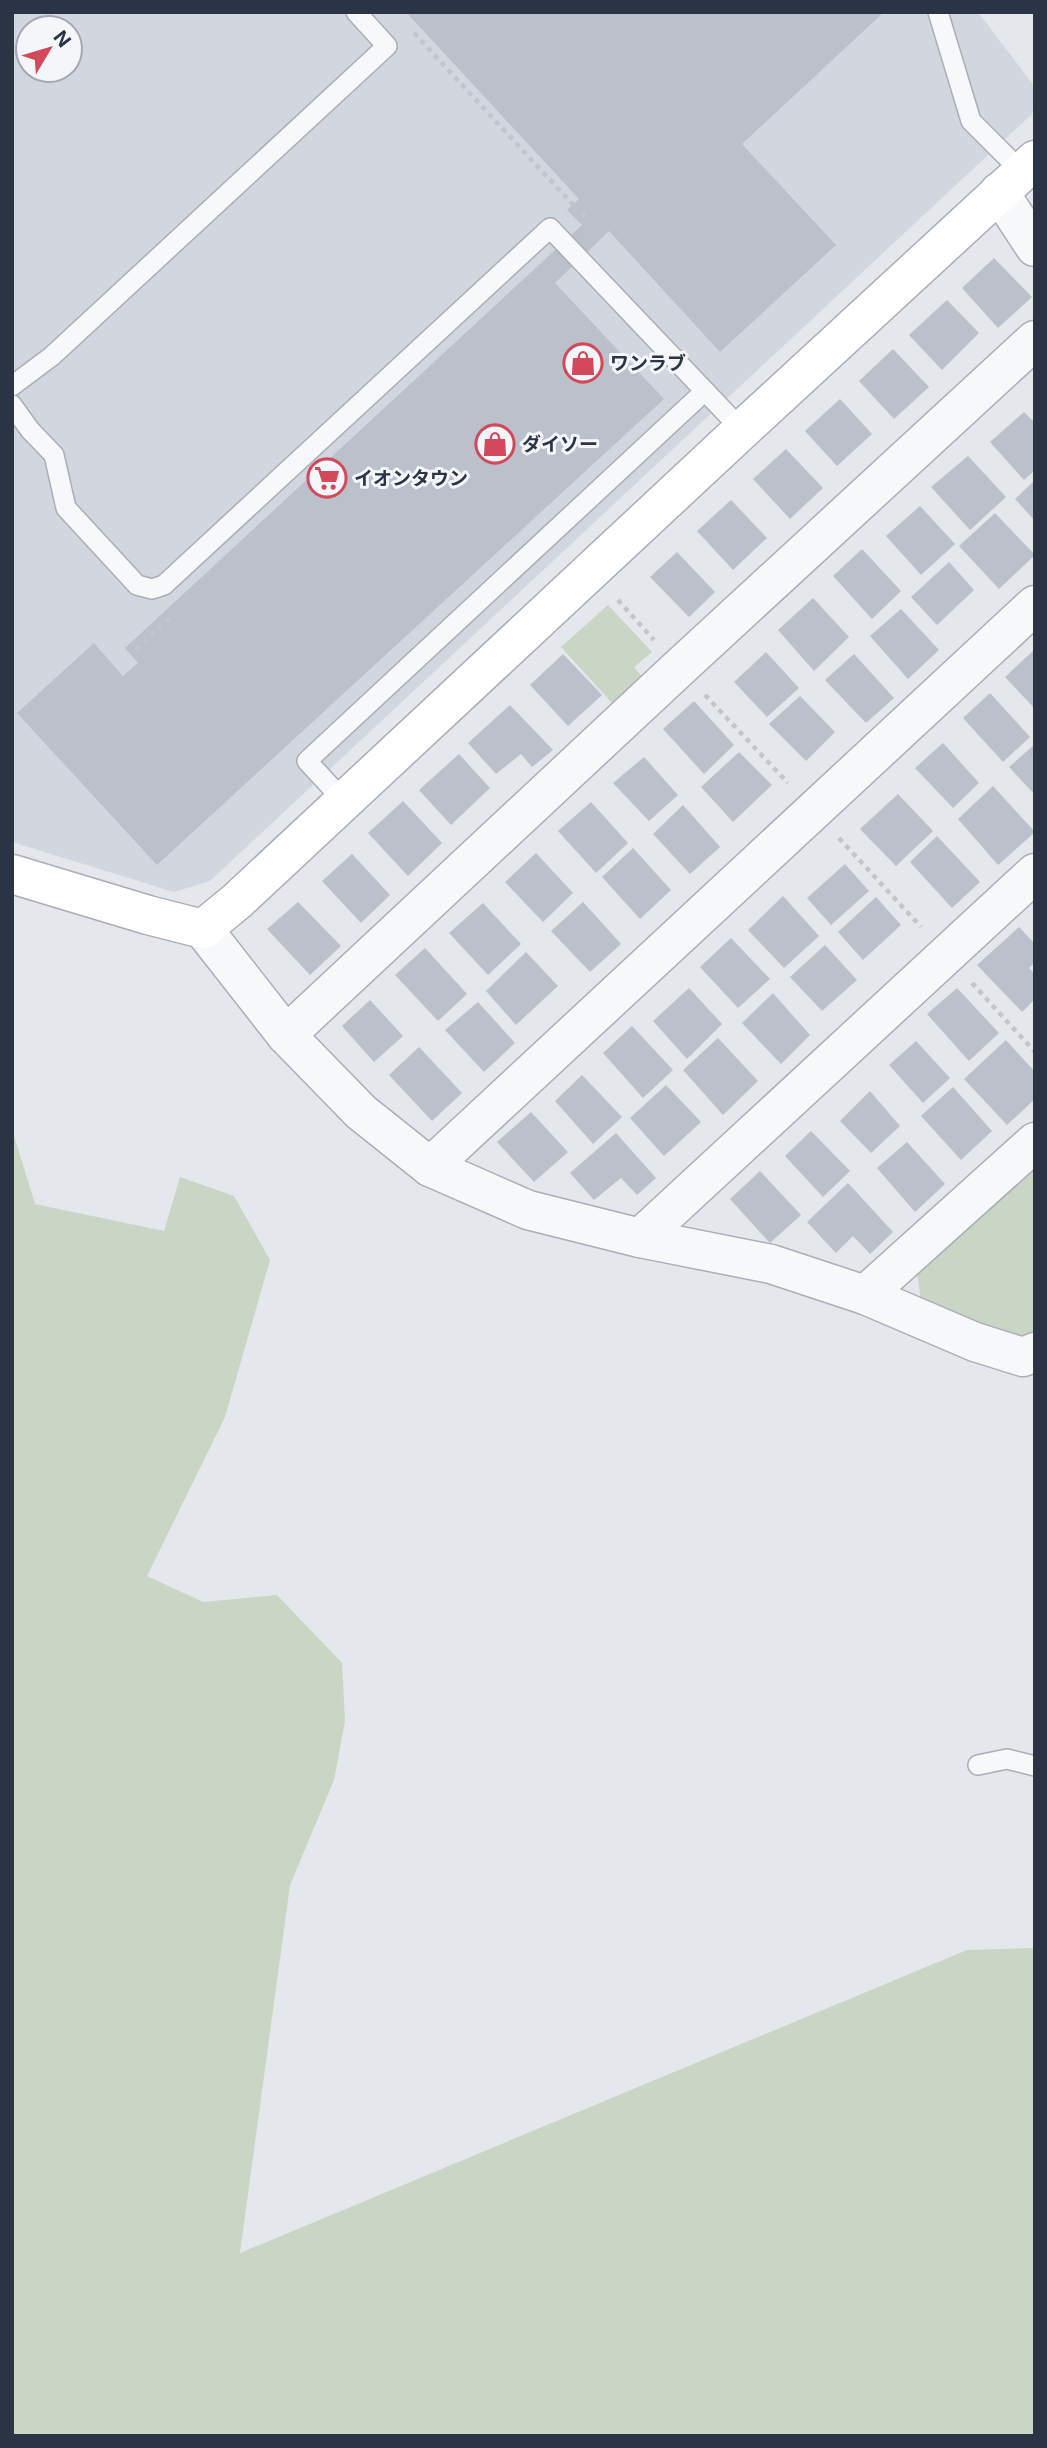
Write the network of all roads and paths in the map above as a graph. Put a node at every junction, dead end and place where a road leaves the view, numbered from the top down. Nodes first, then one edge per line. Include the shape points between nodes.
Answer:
1 (356, 12) edge
2 (937, 12) edge
3 (413, 33) dead end
4 (1019, 175) edge
5 (589, 209) dead end
6 (582, 215) junction
7 (588, 221) dead end
8 (1035, 247) edge
9 (1035, 340) edge
10 (12, 386) edge
11 (705, 391) junction
12 (12, 405) edge
13 (742, 430) junction
14 (615, 596) dead end
15 (1035, 605) edge
16 (679, 668) junction
17 (344, 801) junction
18 (814, 811) junction
19 (1035, 873) edge
20 (12, 874) edge
21 (203, 929) junction
22 (946, 955) junction
23 (286, 1035) junction
24 (1035, 1052) edge
25 (1035, 1142) edge
26 (430, 1167) junction
27 (640, 1238) junction
28 (865, 1295) junction
29 (1035, 1352) edge
30 (978, 1766) dead end
31 (1035, 1766) edge

1 - 10 lane via 387,46 52,356
2 - 4 lane via 971,121
3 - 6 path
4 - 8 street
4 - 13 street
5 - 6 path
6 - 7 path
9 - 16 street
11 - 12 lane via 550,228 164,585 152,589 137,585 66,508 54,456
11 - 13 lane
11 - 17 lane via 307,761
13 - 17 street
14 - 16 path
15 - 18 street
16 - 18 path
16 - 23 street
17 - 21 street
18 - 22 path
18 - 26 street
19 - 22 street
20 - 21 street
21 - 23 street
22 - 24 path
22 - 27 street
23 - 26 street via 361,1112
25 - 28 street
26 - 27 street via 528,1210
27 - 28 street via 771,1264
28 - 29 street via 975,1342 1023,1357
30 - 31 lane via 1007,1759

